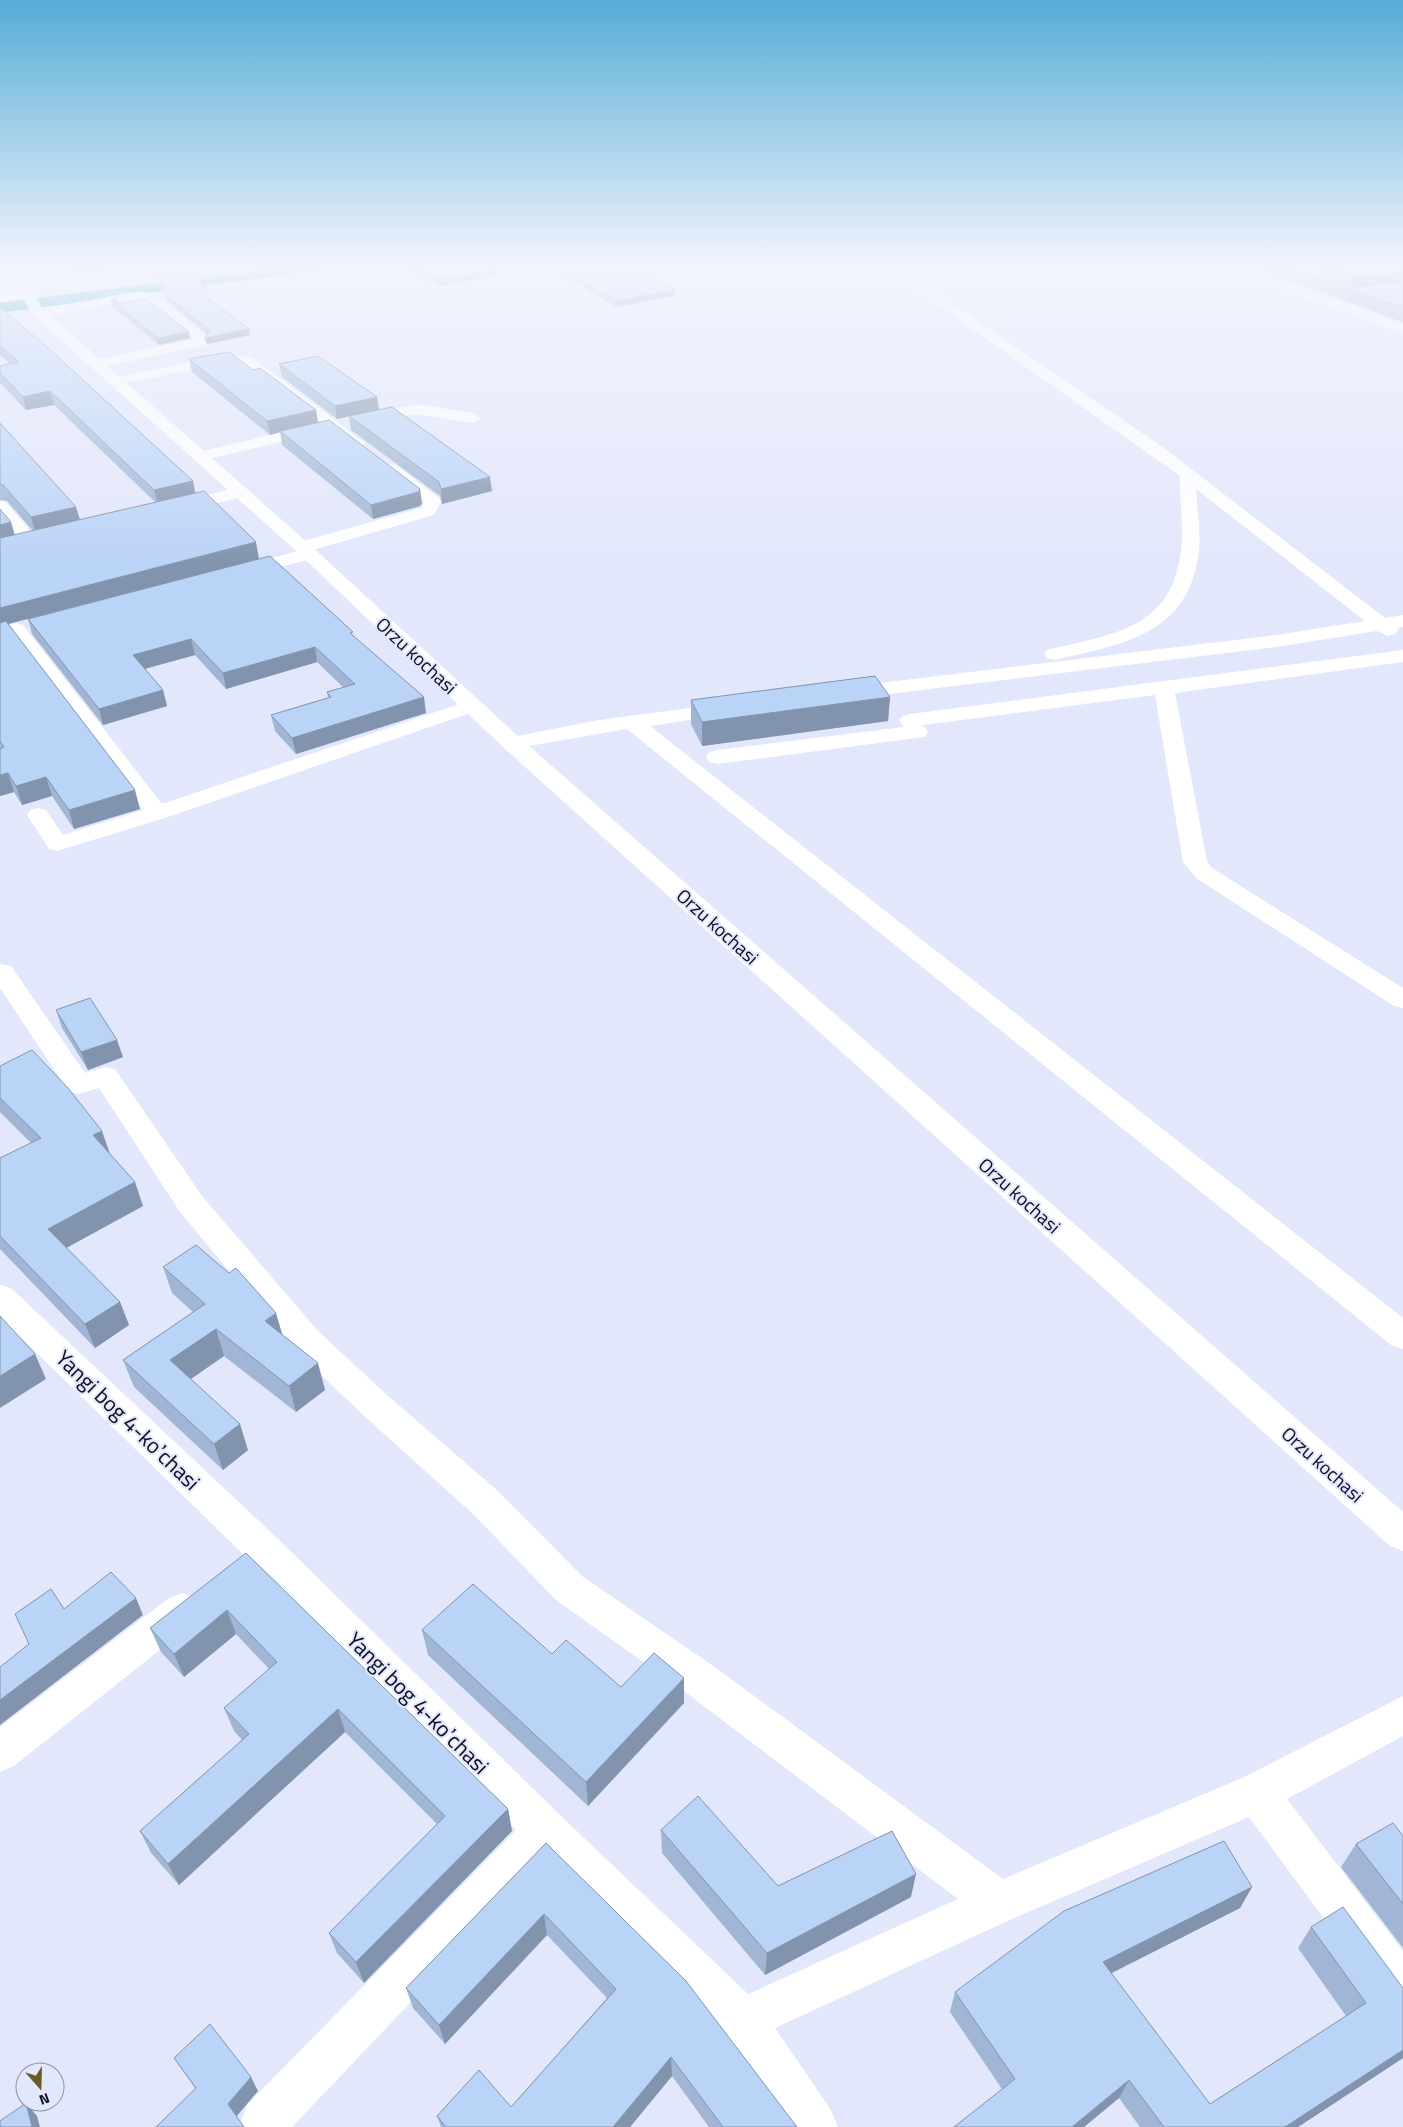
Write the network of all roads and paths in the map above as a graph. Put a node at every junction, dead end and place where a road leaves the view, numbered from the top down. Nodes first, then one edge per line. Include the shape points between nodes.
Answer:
1 (98, 365) edge
2 (195, 365) edge
3 (254, 365) edge
4 (1032, 365) edge
5 (116, 382) junction
6 (473, 418) dead end
7 (333, 426) junction
8 (200, 456) junction
9 (1188, 473) junction
10 (240, 492) junction
11 (0, 506) edge
12 (164, 511) edge
13 (50, 538) edge
14 (305, 551) junction
15 (224, 576) edge
16 (1403, 621) edge
17 (1380, 624) junction
18 (17, 629) edge
19 (1403, 641) edge
20 (1403, 656) edge
21 (967, 679) junction
22 (1164, 688) junction
23 (826, 696) edge
24 (472, 706) junction
25 (749, 706) edge
26 (632, 722) junction
27 (512, 742) junction
28 (716, 757) dead end
29 (157, 813) junction
30 (38, 815) dead end
31 (2, 972) dead end
32 (1403, 1000) edge
33 (0, 1297) edge
34 (1403, 1336) edge
35 (1403, 1535) edge
36 (262, 1548) junction
37 (1403, 1715) edge
38 (0, 1752) edge
39 (1257, 1793) junction
40 (546, 1830) junction
41 (998, 1903) junction
42 (1403, 1988) edge
43 (742, 2020) junction
44 (265, 2121) dead end
45 (814, 2127) edge

1 - 5 street, Orzu kochasi
2 - 5 street
3 - 7 street
4 - 9 street
5 - 8 street, Orzu kochasi
6 - 7 street via 416,409
7 - 8 street
7 - 14 street via 433,502 428,511
8 - 10 street, Orzu kochasi
9 - 17 street
9 - 21 street via 1190,550 1181,590 1163,616 1130,636 1022,661
10 - 12 street
10 - 14 street, Orzu kochasi
11 - 13 street via 23,545
14 - 15 street
14 - 24 street, Orzu kochasi
16 - 17 street
17 - 19 street
17 - 21 street via 1276,641
18 - 29 street
20 - 22 street
21 - 23 street
22 - 28 street via 910,720 917,732
22 - 32 street via 1195,862 1204,873
24 - 27 street, Orzu kochasi
24 - 29 street
25 - 26 street
26 - 27 street
26 - 34 street
27 - 35 street, Orzu kochasi
29 - 30 street via 57,844
31 - 41 street via 79,1085 105,1076 192,1204 306,1340 486,1503 568,1588 702,1681
33 - 36 street, Yangi bog 4-koʼchasi
36 - 38 street
36 - 40 street, Yangi bog 4-koʼchasi
37 - 39 street
39 - 41 street
39 - 42 street
40 - 43 street, Yangi bog 4-koʼchasi
40 - 44 street
41 - 43 street
43 - 45 street, Yangi bog 4-koʼchasi

